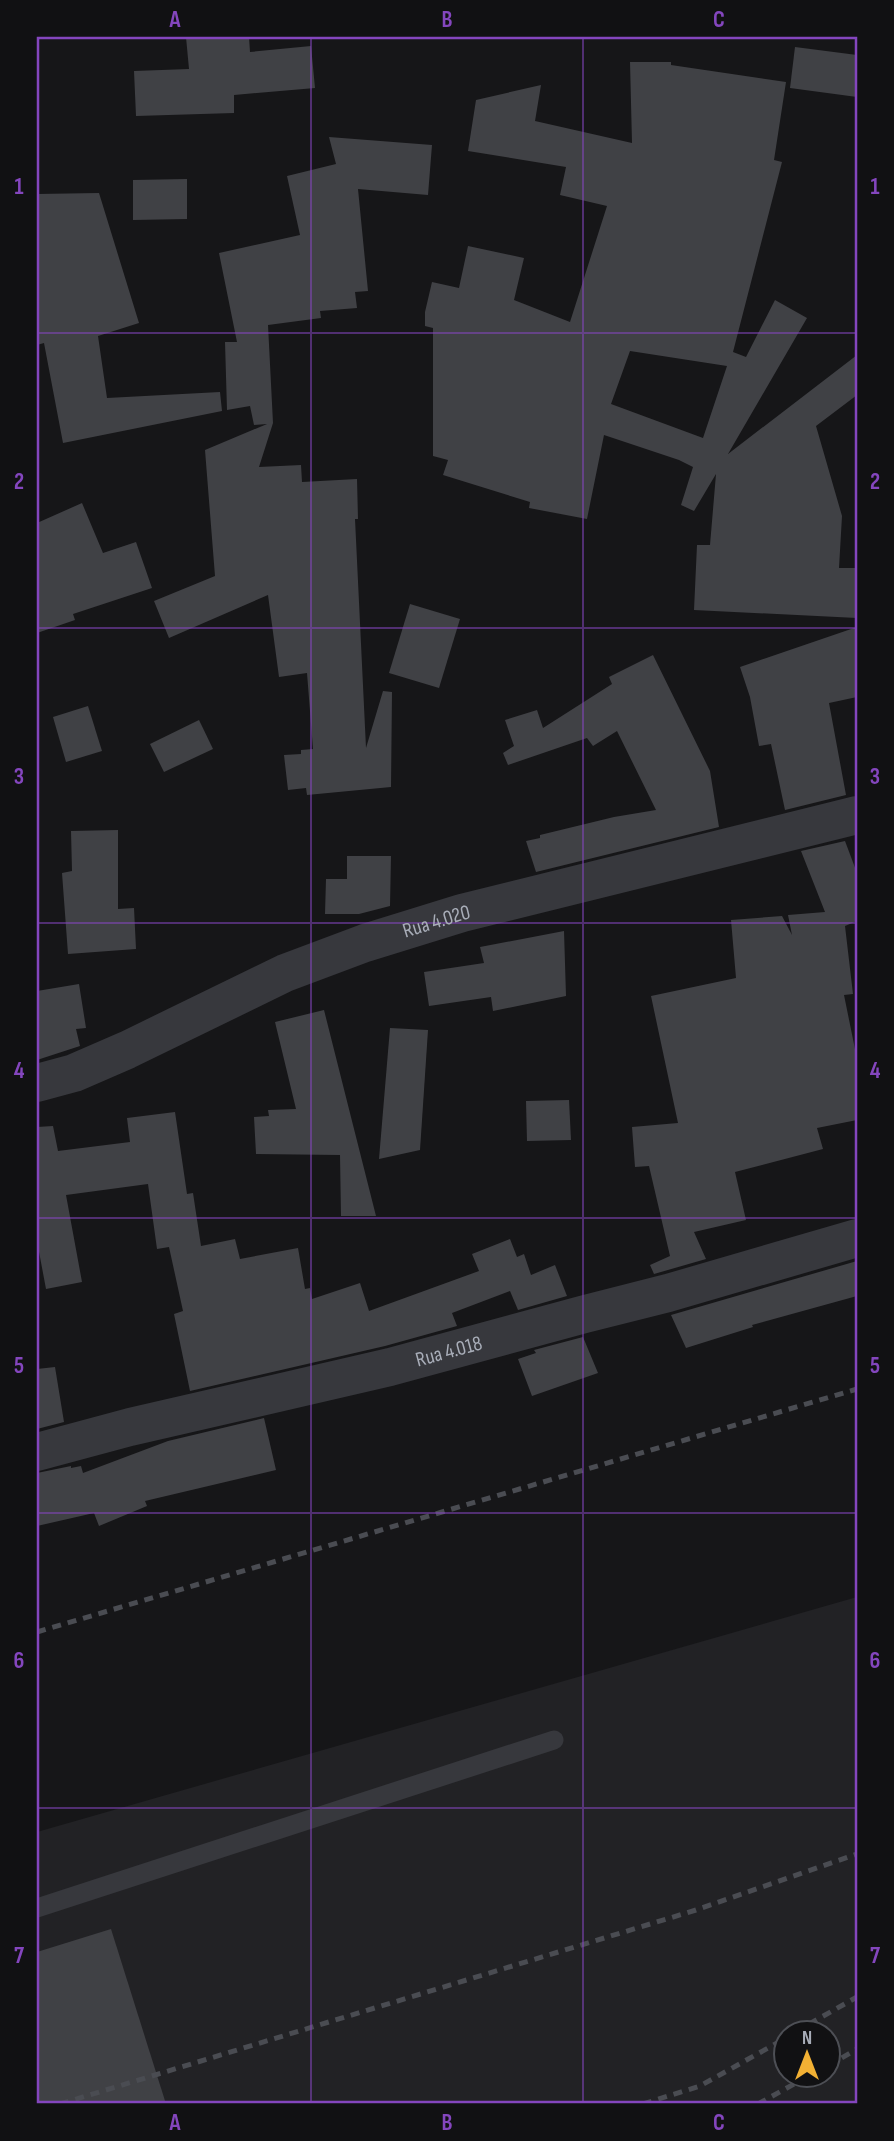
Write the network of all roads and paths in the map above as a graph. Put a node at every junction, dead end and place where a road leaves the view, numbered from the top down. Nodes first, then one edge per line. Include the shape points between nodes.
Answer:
1 (857, 815) edge
2 (37, 1083) edge
3 (857, 1238) edge
4 (37, 1452) edge
5 (554, 1740) dead end
6 (37, 1908) edge

1 - 2 street, Rua 4.020 via 461,913 365,943 285,973 127,1051
3 - 4 street, Rua 4.018 via 390,1367
5 - 6 lane

